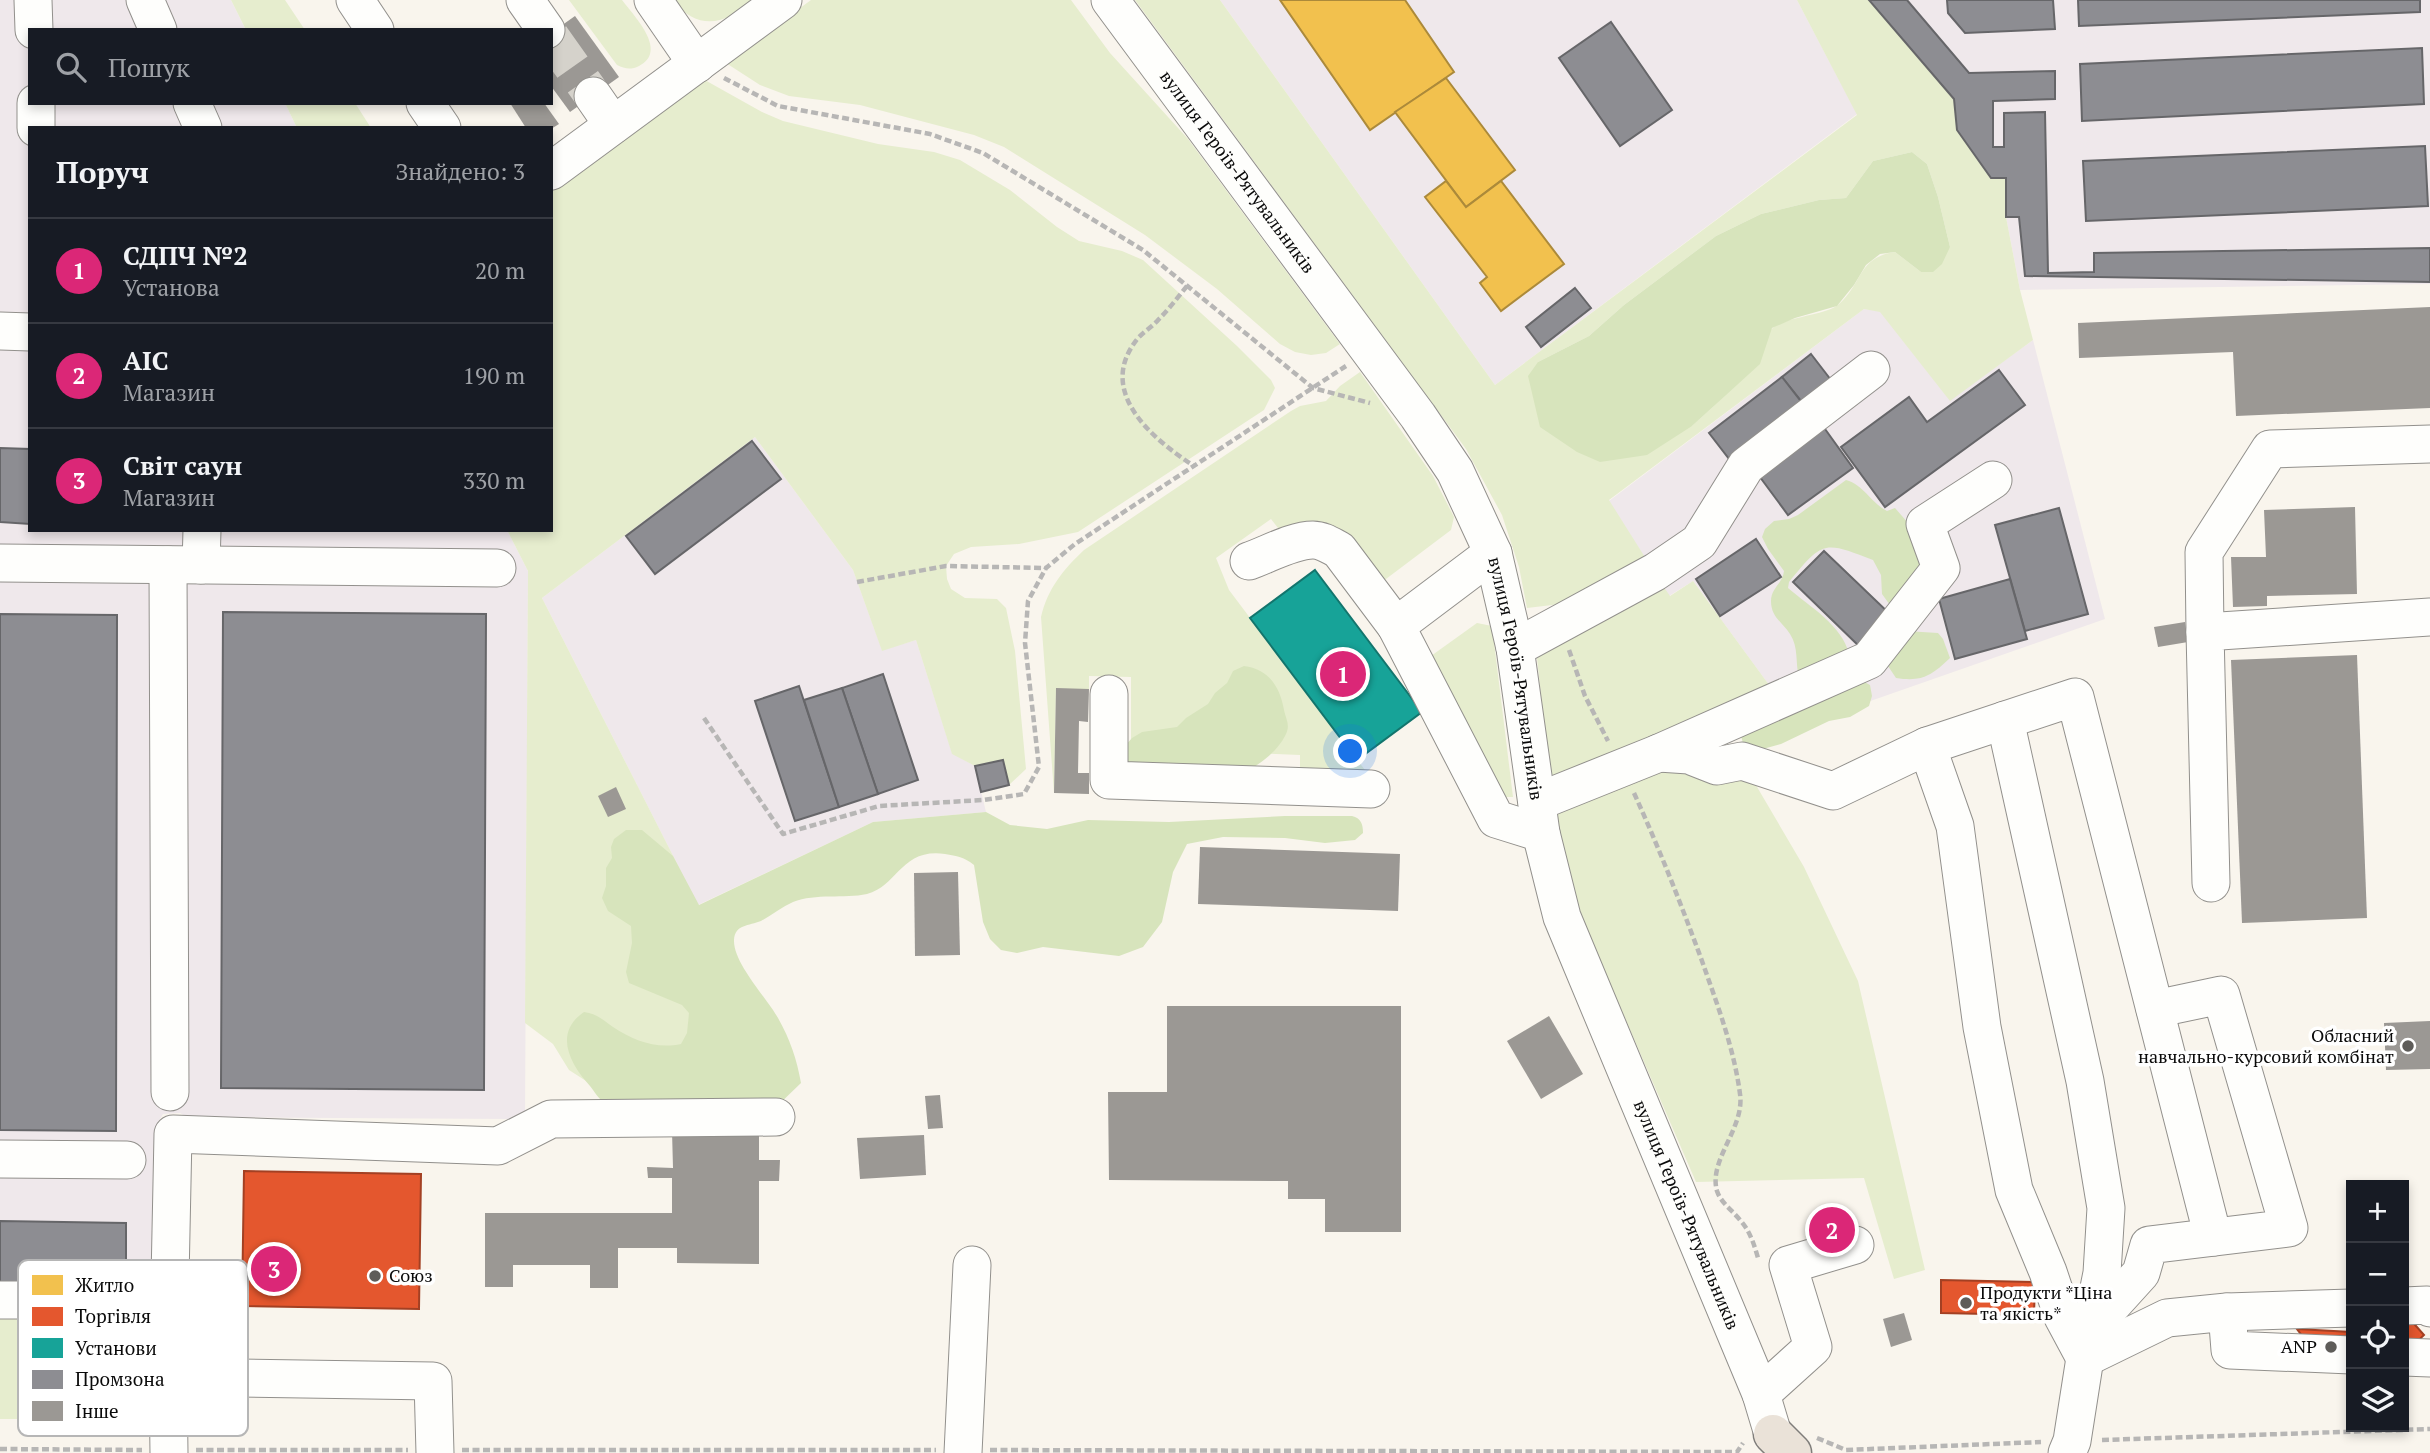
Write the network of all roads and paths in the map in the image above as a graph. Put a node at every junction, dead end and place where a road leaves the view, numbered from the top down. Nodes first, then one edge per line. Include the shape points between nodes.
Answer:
1 (33, 0) edge
2 (145, 0) edge
3 (355, 0) edge
4 (525, 0) edge
5 (653, 0) edge
6 (783, 0) edge
7 (1110, 0) edge
8 (34, 28) edge
9 (157, 28) edge
10 (374, 28) edge
11 (545, 28) edge
12 (697, 64) junction
13 (593, 96) tunnel mouth
14 (36, 105) edge
15 (193, 105) edge
16 (426, 105) edge
17 (613, 125) junction
18 (36, 126) edge
19 (202, 126) edge
20 (441, 126) edge
21 (553, 170) edge
22 (1187, 285) junction
23 (0, 331) edge
24 (28, 332) edge
25 (1370, 351) junction
26 (1871, 370) dead end
27 (1313, 388) junction
28 (1418, 416) junction
29 (2430, 444) edge
30 (1194, 466) junction
31 (1993, 480) dead end
32 (1493, 553) junction
33 (190, 554) edge
34 (1249, 561) dead end
35 (0, 563) edge
36 (497, 568) dead end
37 (1046, 568) junction
38 (857, 582) dead end
39 (2430, 617) edge
40 (1563, 622) junction
41 (1396, 625) junction
42 (2205, 632) junction
43 (1515, 648) junction
44 (1109, 694) dead end
45 (704, 718) dead end
46 (2005, 720) junction
47 (1927, 746) junction
48 (1659, 753) junction
49 (1623, 768) junction
50 (1371, 789) dead end
51 (1539, 817) junction
52 (2211, 883) dead end
53 (2155, 1009) junction
54 (170, 1092) dead end
55 (776, 1117) dead end
56 (0, 1159) edge
57 (128, 1160) dead end
58 (2213, 1237) junction
59 (1856, 1245) dead end
60 (171, 1260) edge
61 (1759, 1263) dead end
62 (972, 1265) dead end
63 (0, 1300) edge
64 (18, 1300) edge
65 (2409, 1306) edge
66 (2346, 1308) edge
67 (2430, 1308) edge
68 (2227, 1312) junction
69 (2088, 1343) junction
70 (2346, 1355) edge
71 (2409, 1357) edge
72 (2430, 1357) edge
73 (248, 1378) edge
74 (1761, 1394) junction
75 (2430, 1429) edge
76 (1779, 1443) edge
77 (2070, 1447) edge
78 (0, 1449) edge
79 (1846, 1451) edge
80 (169, 1452) edge
81 (435, 1452) edge
82 (963, 1452) edge
83 (1737, 1453) edge

1 - 8 street
2 - 9 street
3 - 10 street
4 - 11 street
5 - 12 street
6 - 12 street
7 - 25 street, вулиця Героїв-Рятувальників
12 - 17 street
12 - 22 path via 778,106 930,134 984,153 1143,250
13 - 17 street
14 - 18 street
15 - 19 street
16 - 20 street
17 - 21 street
22 - 27 path
22 - 30 path via 1139,338 1126,358 1121,381 1129,406 1151,433
23 - 24 street
25 - 27 path
25 - 28 street, вулиця Героїв-Рятувальників
26 - 40 street via 1746,466 1699,542 1655,572
27 - 28 path
27 - 30 path
28 - 32 street, вулиця Героїв-Рятувальників via 1455,471
29 - 42 street via 2270,449 2204,552
30 - 37 path
31 - 48 street via 1924,524 1941,568 1869,660
32 - 41 street
32 - 43 street, вулиця Героїв-Рятувальників
33 - 35 street
33 - 36 street
33 - 54 street
34 - 41 street via 1300,543 1326,543 1339,551
37 - 38 path via 946,566
37 - 45 path via 1028,601 1025,643 1039,767 1024,794 879,806 783,834
39 - 42 street
40 - 43 street
40 - 49 path via 1585,696
41 - 51 street via 1496,819
42 - 52 street
43 - 51 street, вулиця Героїв-Рятувальників
44 - 50 street via 1110,779
46 - 47 street
46 - 53 street via 2075,697
46 - 69 street via 2085,1080 2106,1208 2102,1273
47 - 48 street via 1833,791 1742,761 1717,766 1689,755
47 - 69 street via 1955,826 1982,1027 2014,1190 2063,1317
48 - 49 street
49 - 51 street
49 - 61 path via 1722,1017 1741,1097 1737,1121 1715,1178 1718,1194 1751,1237
51 - 74 street, вулиця Героїв-Рятувальників via 1562,917
53 - 58 street
53 - 58 street via 2221,995 2289,1228
55 - 60 street via 551,1119 498,1146 173,1134
56 - 57 street
58 - 69 street via 2150,1245 2141,1273
59 - 74 street via 1788,1265 1813,1347
62 - 82 street
63 - 64 street
65 - 67 street
66 - 68 street
68 - 69 street via 2167,1318
68 - 70 street via 2230,1350
69 - 77 street
71 - 72 street
73 - 81 street via 433,1381
74 - 76 street, вулиця Героїв-Рятувальників
75 - 77 path
76 - 79 path
76 - 83 path
77 - 79 path
78 - 80 path
80 - 81 path
81 - 82 path
82 - 83 path

